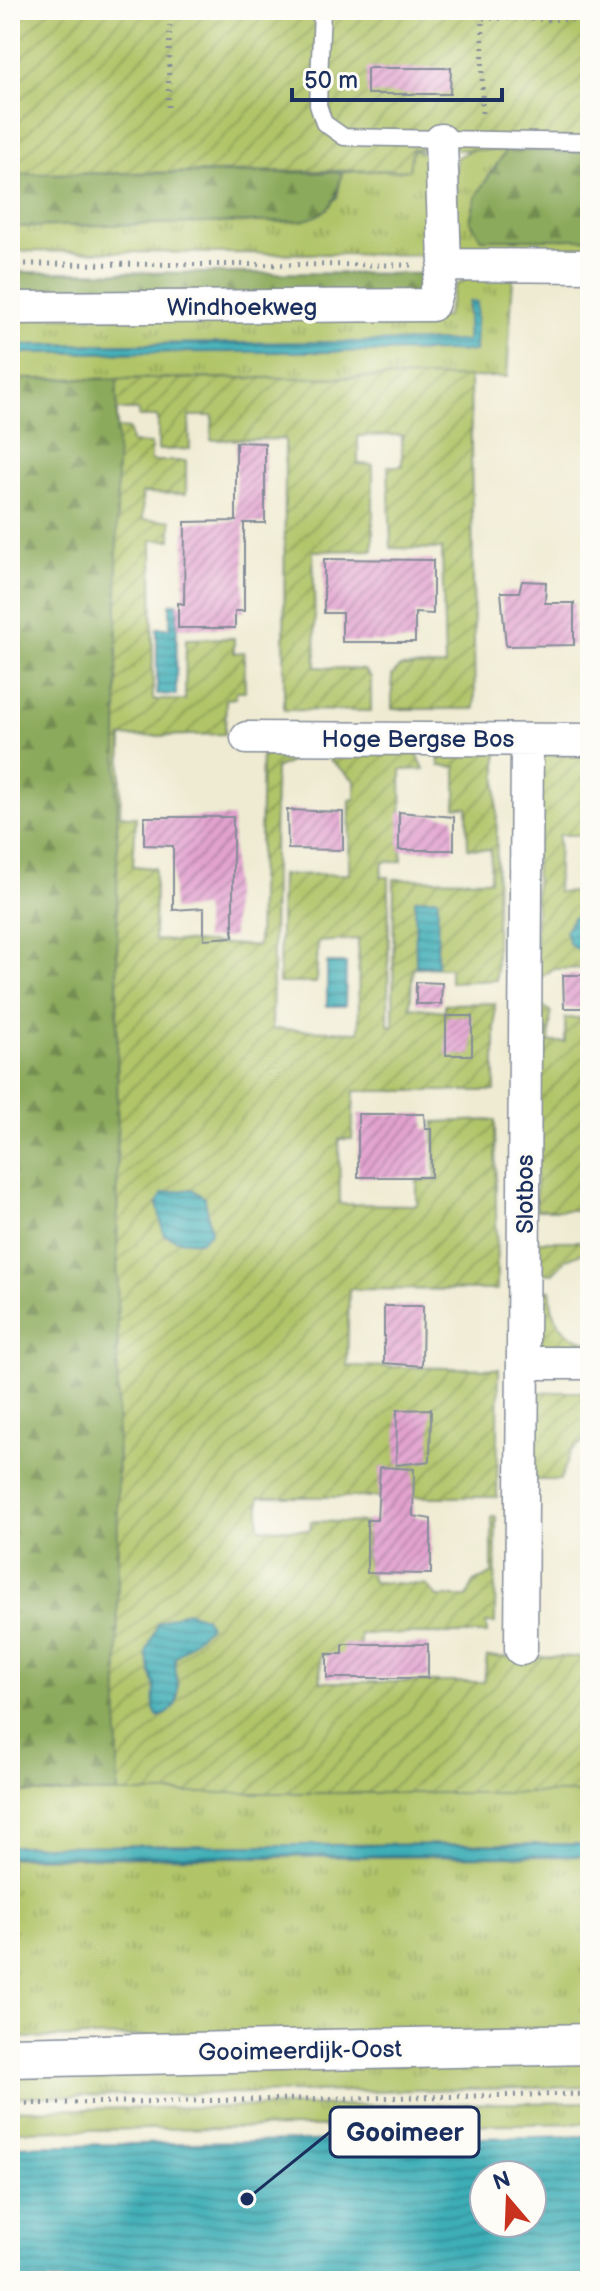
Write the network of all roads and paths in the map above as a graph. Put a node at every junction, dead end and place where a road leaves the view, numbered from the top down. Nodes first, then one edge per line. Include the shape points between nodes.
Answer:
1 (170, 10) edge
2 (322, 10) edge
3 (483, 10) edge
4 (483, 18) junction
5 (590, 20) edge
6 (168, 107) dead end
7 (482, 113) dead end
8 (441, 140) junction
9 (590, 142) edge
10 (10, 260) edge
11 (445, 265) junction
12 (590, 266) edge
13 (10, 308) edge
14 (247, 738) dead end
15 (527, 740) junction
16 (590, 740) edge
17 (524, 1363) junction
18 (590, 1363) edge
19 (521, 1649) dead end
20 (590, 2044) edge
21 (10, 2057) edge
22 (590, 2094) edge
23 (10, 2104) edge

1 - 6 path
2 - 8 lane via 318,105 324,123 344,137
3 - 4 path
4 - 5 path
4 - 7 path
8 - 9 lane
8 - 11 street, Windhoekweg
10 - 11 path, Windhoekweg
11 - 12 street
11 - 13 street, Windhoekweg via 432,305
14 - 15 street, Hoge Bergse Bos
15 - 16 street, Hoge Bergse Bos
15 - 17 street, Slotbos
17 - 18 street
17 - 19 street, Slotbos
20 - 21 street, Gooimeerdijk-Oost
22 - 23 path, Gooimeerdijk-Oost

